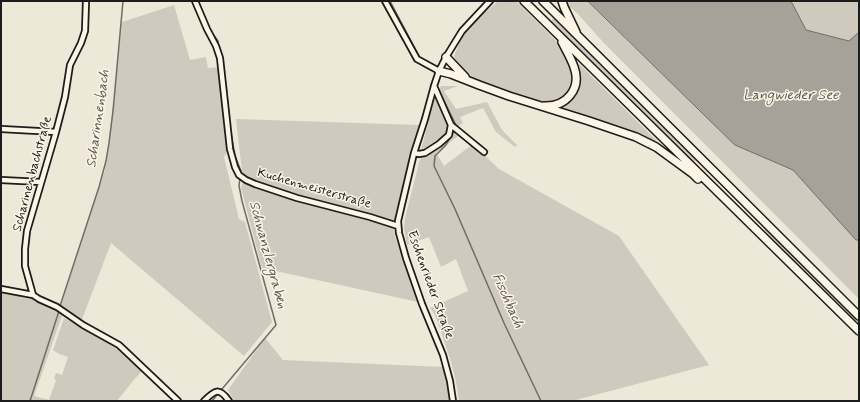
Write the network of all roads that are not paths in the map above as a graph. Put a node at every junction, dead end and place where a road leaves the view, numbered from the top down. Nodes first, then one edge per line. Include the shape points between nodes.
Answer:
1 (86, 1) edge
2 (195, 1) edge
3 (384, 1) edge
4 (490, 1) edge
5 (524, 1) edge
6 (543, 1) edge
7 (562, 1) edge
8 (558, 35) junction
9 (579, 37) junction
10 (446, 58) junction
11 (439, 71) junction
12 (468, 80) junction
13 (434, 86) junction
14 (540, 105) junction
15 (451, 125) junction
16 (1, 129) edge
17 (56, 132) junction
18 (484, 152) dead end
19 (414, 153) junction
20 (1, 180) edge
21 (41, 182) junction
22 (730, 204) junction
23 (398, 226) junction
24 (1, 289) edge
25 (33, 295) junction
26 (859, 316) edge
27 (859, 331) edge
28 (178, 401) edge
29 (204, 401) edge
30 (229, 401) edge
31 (453, 401) edge

1 - 17 street, Scharinenbachstraße via 85,31 70,65
2 - 23 street, Kuchenmeisterstraße via 220,58 230,149 239,175 255,184 290,196
3 - 11 street via 416,58
4 - 10 street, Eschenrieder Straße via 462,31
5 - 8 highway
6 - 9 highway
7 - 9 highway
8 - 14 highway via 574,67 576,84 564,101 555,105
8 - 22 highway
9 - 26 highway
10 - 11 street, Eschenrieder Straße
10 - 12 highway
11 - 12 highway
11 - 13 street, Eschenrieder Straße
12 - 14 highway
13 - 15 street
13 - 19 street, Eschenrieder Straße
14 - 22 highway via 636,136 656,147 693,174 719,199
15 - 18 street
15 - 19 street via 449,134 439,144 425,153
16 - 17 street
17 - 21 street, Scharinenbachstraße
19 - 23 street, Eschenrieder Straße
20 - 21 street
21 - 25 street, Scharinenbachstraße via 25,249 25,266
22 - 27 highway
23 - 31 street, Eschenrieder Straße via 400,240 422,304 443,355
24 - 25 street
25 - 28 street via 119,345
29 - 30 street via 215,392 220,392

